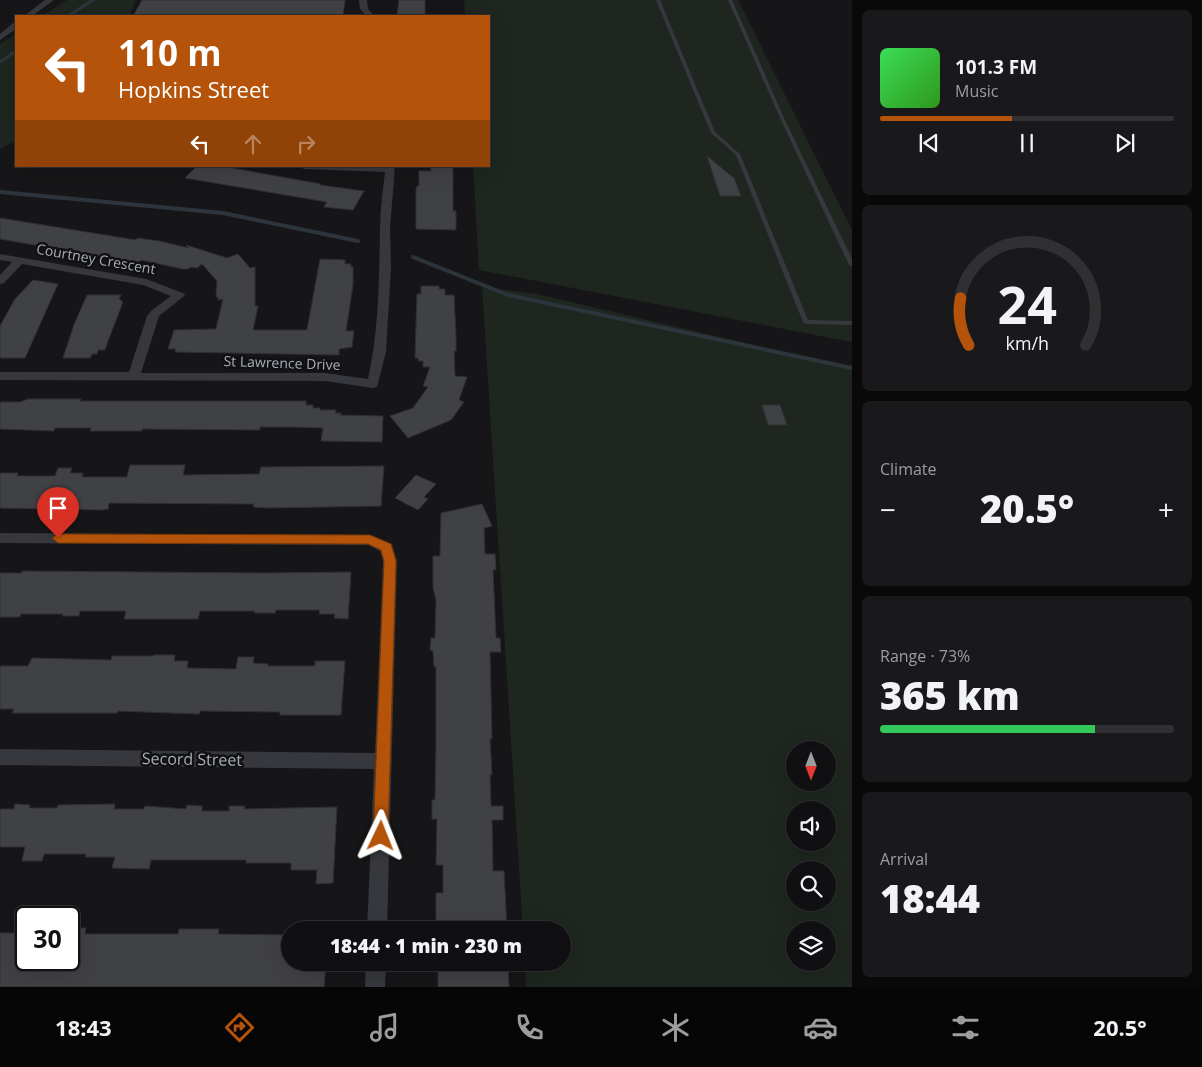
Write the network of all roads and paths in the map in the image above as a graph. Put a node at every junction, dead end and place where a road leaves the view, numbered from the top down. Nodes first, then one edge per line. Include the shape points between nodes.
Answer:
1 (50, 0) edge
2 (364, 0) edge
3 (658, 0) edge
4 (730, 0) edge
5 (29, 15) edge
6 (369, 15) edge
7 (15, 26) edge
8 (0, 38) edge
9 (347, 167) edge
10 (390, 168) edge
11 (0, 257) edge
12 (19, 260) junction
13 (852, 265) edge
14 (0, 281) edge
15 (852, 323) edge
16 (0, 376) edge
17 (134, 376) junction
18 (0, 538) edge
19 (0, 757) edge
20 (384, 761) junction
21 (377, 921) edge
22 (376, 971) edge
23 (375, 987) edge

1 - 5 street
2 - 6 street via 364,9
3 - 15 lane via 713,133 739,155 806,322
4 - 13 lane
7 - 8 street
9 - 10 street
10 - 17 street, St Lawrence Drive via 380,352 373,384 325,378
11 - 12 street, Courtney Crescent
12 - 14 street
12 - 17 street, Courtney Crescent via 146,282 179,295 152,316
16 - 17 street, St Lawrence Drive
18 - 20 street via 370,540 386,548 390,561
19 - 20 street, Secord Street
20 - 21 street
22 - 23 street

